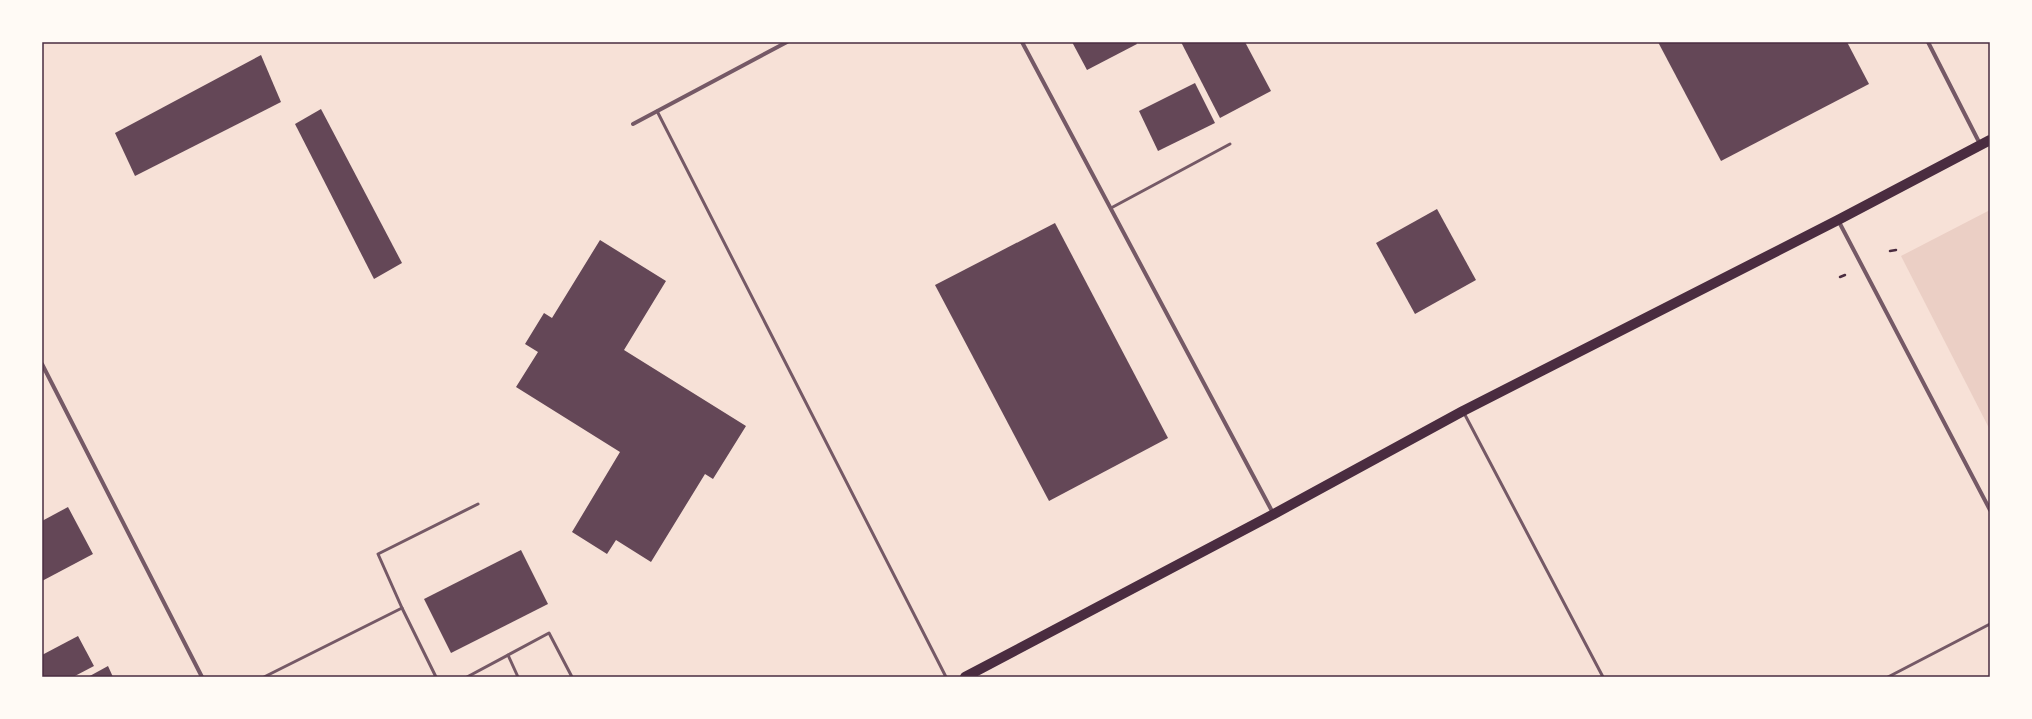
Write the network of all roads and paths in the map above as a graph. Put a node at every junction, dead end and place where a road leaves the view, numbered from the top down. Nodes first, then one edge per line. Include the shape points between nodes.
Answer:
1 (787, 42) edge
2 (1022, 42) edge
3 (1928, 42) edge
4 (657, 111) junction
5 (633, 124) dead end
6 (1990, 140) edge
7 (1230, 144) dead end
8 (1980, 145) junction
9 (1111, 208) junction
10 (1838, 220) junction
11 (1896, 250) dead end
12 (1890, 251) dead end
13 (1845, 275) dead end
14 (1840, 277) dead end
15 (42, 364) edge
16 (1463, 411) junction
17 (478, 504) dead end
18 (1990, 510) edge
19 (1274, 514) junction
20 (402, 608) junction
21 (1990, 624) edge
22 (508, 655) junction
23 (202, 677) edge
24 (264, 677) edge
25 (436, 677) edge
26 (467, 677) edge
27 (518, 677) edge
28 (572, 677) edge
29 (946, 677) edge
30 (965, 677) edge
31 (1603, 677) edge
32 (1888, 677) edge

1 - 4 street
2 - 9 street
3 - 8 street
4 - 5 street
4 - 29 lane
6 - 8 main road
7 - 9 lane
8 - 10 main road
9 - 19 street
10 - 16 main road
10 - 18 street
11 - 12 path
13 - 14 path
15 - 23 street
16 - 19 main road
16 - 31 lane
17 - 20 lane via 378,554
19 - 30 main road
20 - 24 lane
20 - 25 lane
21 - 32 lane
22 - 26 lane
22 - 27 lane
22 - 28 lane via 549,633

